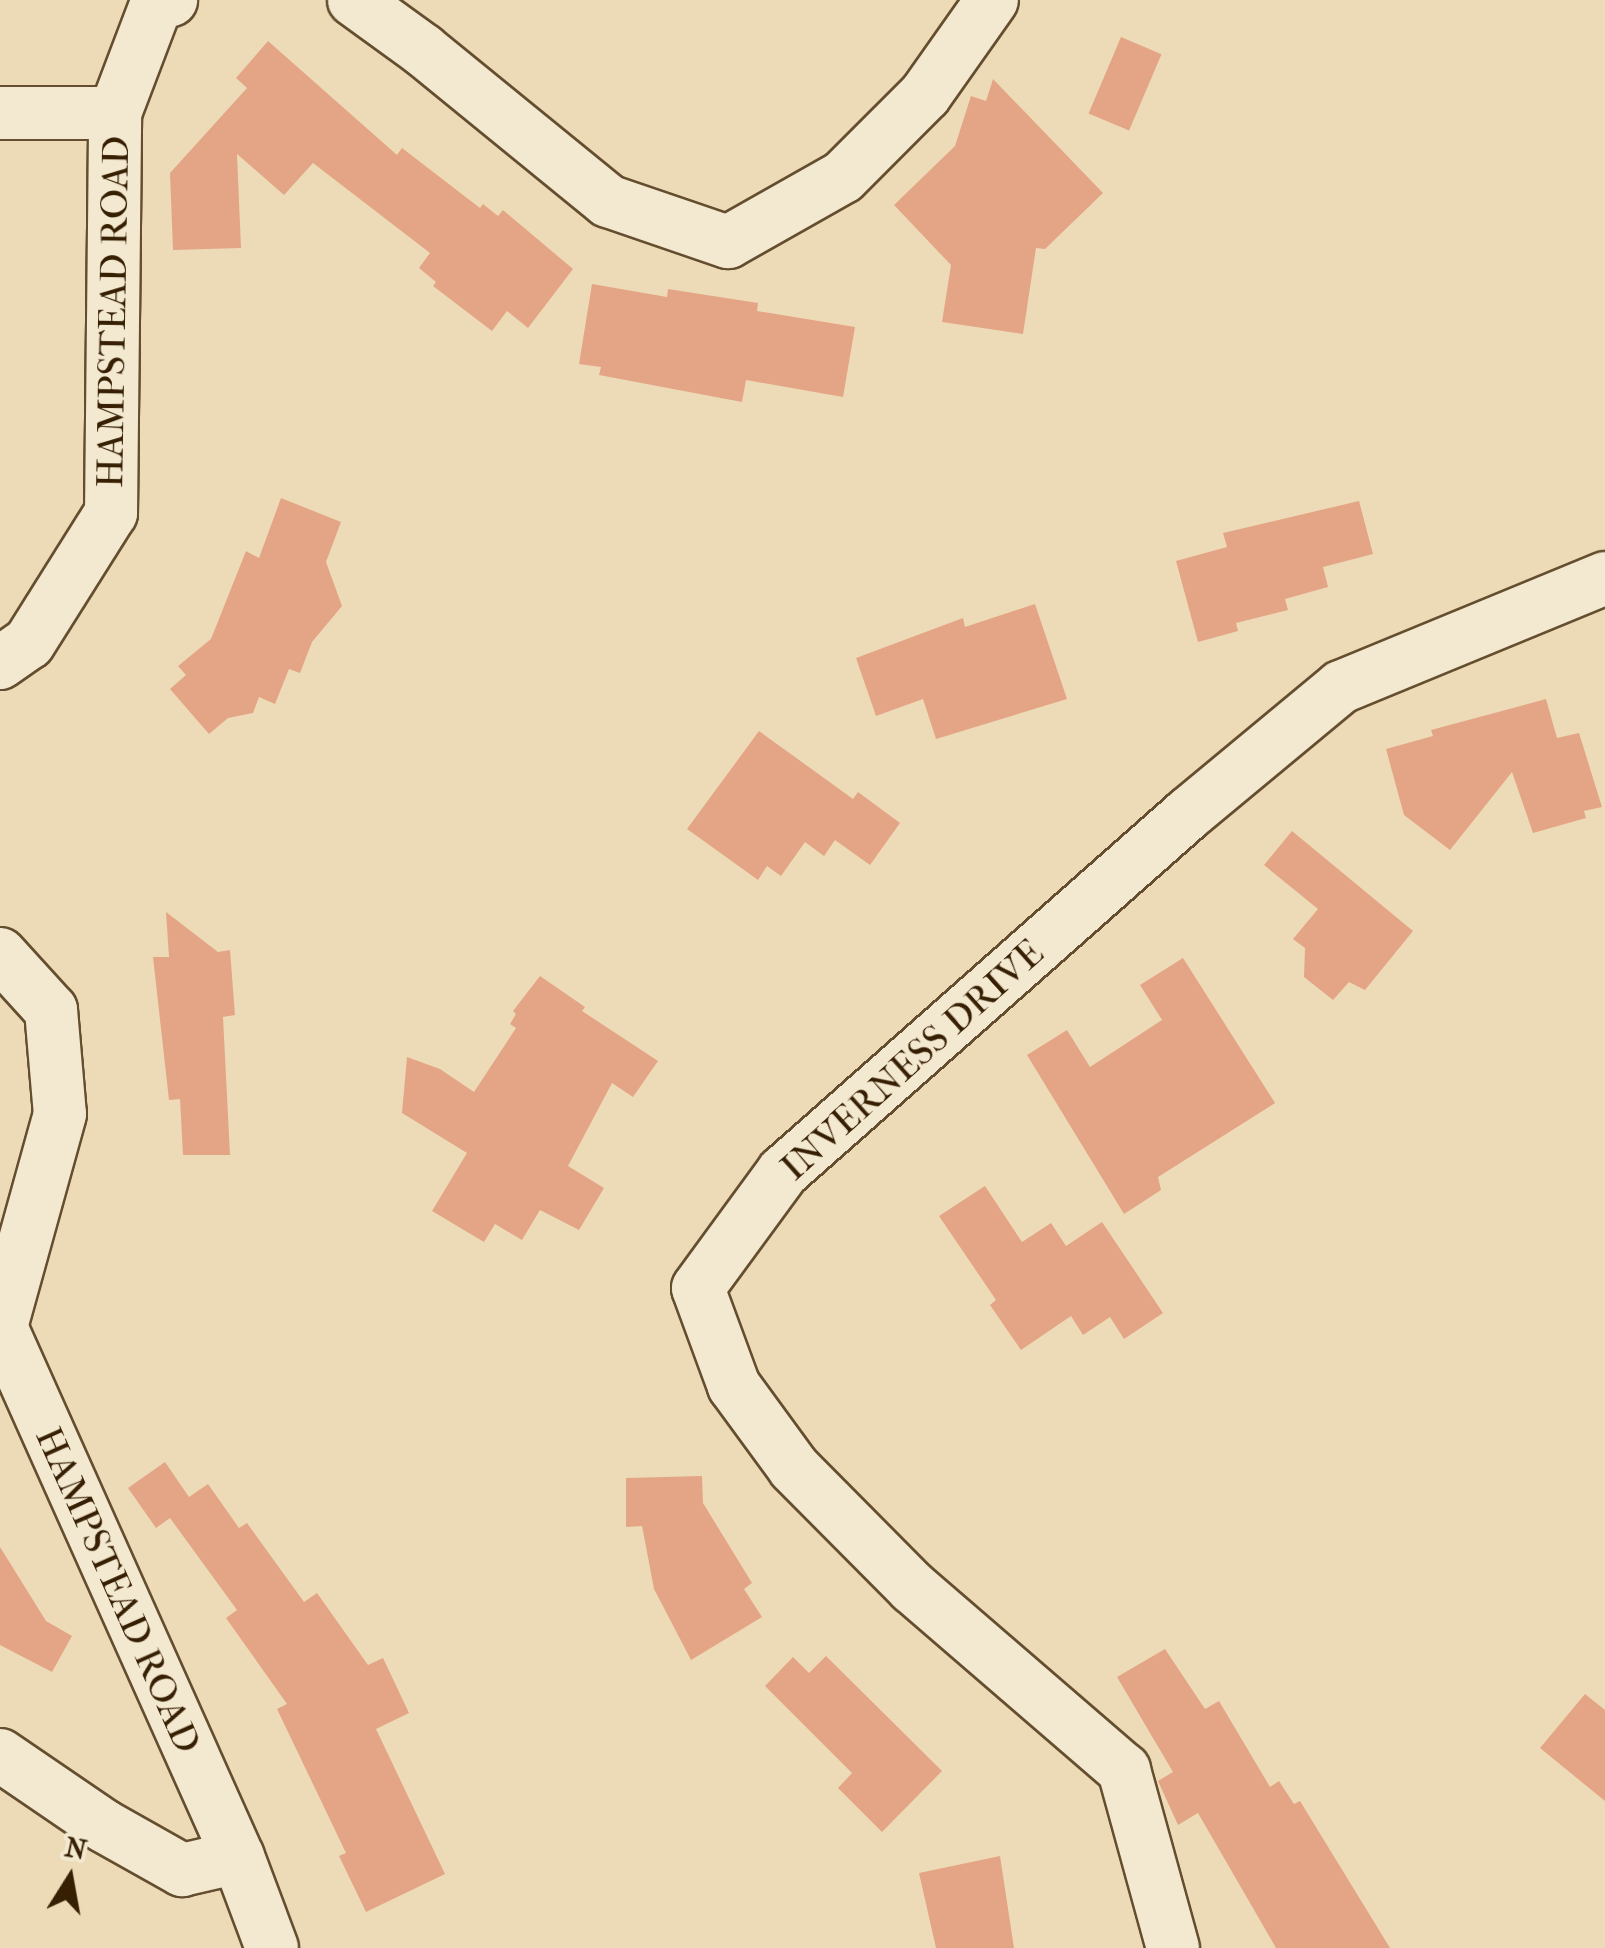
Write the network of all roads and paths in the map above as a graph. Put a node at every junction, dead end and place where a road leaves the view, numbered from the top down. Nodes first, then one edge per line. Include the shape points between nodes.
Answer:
1 (171, 0) edge
2 (354, 0) edge
3 (992, 0) edge
4 (0, 113) edge
5 (115, 113) junction
6 (1604, 584) edge
7 (0, 662) edge
8 (0, 954) edge
9 (0, 1755) edge
10 (238, 1857) junction
11 (272, 1948) edge
12 (1173, 1948) edge

1 - 5 street, HAMPSTEAD ROAD via 156,5
2 - 3 street via 608,201 728,242 843,177 925,96
4 - 5 street
5 - 7 street, HAMPSTEAD ROAD via 111,513 29,642
6 - 12 street, INVERNESS DRIVE via 1340,686 783,1172 698,1288 734,1386 794,1468 913,1588 1124,1770
8 - 10 street, HAMPSTEAD ROAD via 50,1010 60,1114 1,1327
9 - 10 street via 182,1870
10 - 11 street, HAMPSTEAD ROAD

